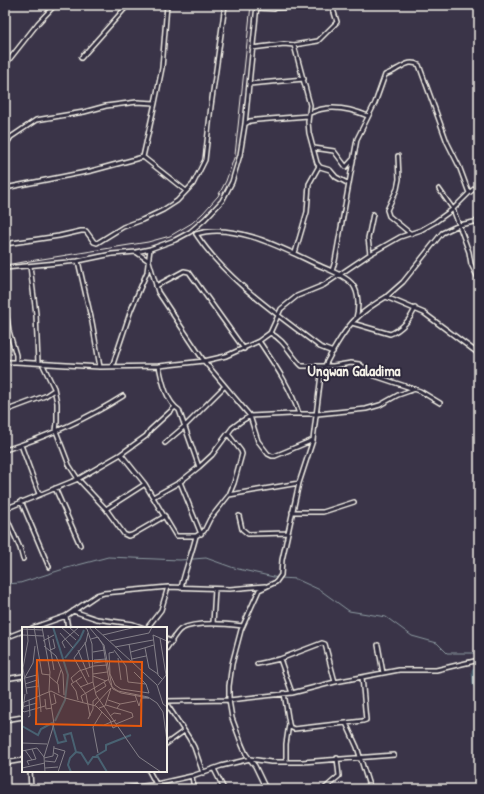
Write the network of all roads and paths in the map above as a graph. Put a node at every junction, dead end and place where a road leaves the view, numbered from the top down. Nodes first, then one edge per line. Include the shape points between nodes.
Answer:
1 (55, 5) edge
2 (128, 5) edge
3 (167, 5) edge
4 (225, 5) edge
5 (257, 6) edge
6 (276, 6) edge
7 (294, 45) junction
8 (252, 48) junction
9 (81, 58) dead end
10 (5, 65) edge
11 (304, 79) junction
12 (249, 84) junction
13 (155, 103) junction
14 (309, 115) junction
15 (368, 116) junction
16 (245, 124) junction
17 (5, 146) edge
18 (314, 148) junction
19 (398, 156) dead end
20 (143, 157) junction
21 (354, 158) junction
22 (319, 166) junction
23 (349, 184) junction
24 (479, 185) edge
25 (5, 188) edge
26 (439, 189) dead end
27 (186, 191) junction
28 (469, 193) junction
29 (453, 209) junction
30 (373, 214) dead end
31 (479, 221) edge
32 (459, 226) junction
33 (190, 232) junction
34 (196, 234) junction
35 (411, 234) junction
36 (5, 244) edge
37 (150, 249) junction
38 (136, 252) junction
39 (295, 253) junction
40 (370, 254) junction
41 (78, 261) junction
42 (149, 261) junction
43 (30, 266) junction
44 (5, 268) edge
45 (332, 271) junction
46 (340, 275) junction
47 (478, 278) dead end
48 (156, 286) junction
49 (386, 297) junction
50 (5, 304) edge
51 (414, 308) junction
52 (278, 314) junction
53 (356, 318) junction
54 (352, 323) junction
55 (270, 333) junction
56 (259, 341) junction
57 (244, 349) junction
58 (333, 352) junction
59 (479, 354) edge
60 (204, 361) junction
61 (5, 362) edge
62 (16, 362) junction
63 (40, 363) junction
64 (159, 366) junction
65 (324, 366) junction
66 (112, 367) junction
67 (100, 368) junction
68 (225, 386) junction
69 (415, 389) junction
70 (54, 390) junction
71 (123, 396) dead end
72 (440, 403) dead end
73 (174, 408) junction
74 (5, 411) edge
75 (299, 414) junction
76 (317, 414) junction
77 (250, 416) junction
78 (185, 426) junction
79 (56, 431) junction
80 (228, 434) junction
81 (313, 440) junction
82 (165, 443) dead end
83 (20, 445) junction
84 (5, 450) edge
85 (121, 454) junction
86 (199, 467) junction
87 (78, 479) junction
88 (180, 482) junction
89 (299, 483) junction
90 (145, 484) junction
91 (55, 488) junction
92 (39, 494) junction
93 (229, 495) junction
94 (153, 498) junction
95 (21, 501) junction
96 (354, 502) dead end
97 (5, 509) edge
98 (106, 509) junction
99 (292, 512) junction
100 (5, 514) edge
101 (165, 516) junction
102 (239, 516) dead end
103 (288, 533) junction
104 (201, 534) junction
105 (196, 536) junction
106 (80, 545) dead end
107 (23, 558) dead end
108 (49, 567) dead end
109 (266, 586) junction
110 (168, 587) junction
111 (181, 588) junction
112 (215, 589) junction
113 (73, 611) junction
114 (66, 616) junction
115 (213, 623) junction
116 (243, 626) junction
117 (35, 627) edge
118 (68, 627) edge
119 (141, 627) edge
120 (148, 627) edge
121 (22, 631) edge
122 (5, 638) edge
123 (167, 640) edge
124 (172, 642) junction
125 (378, 645) dead end
126 (167, 648) edge
127 (280, 658) junction
128 (479, 660) edge
129 (258, 664) dead end
130 (383, 673) junction
131 (22, 676) edge
132 (362, 677) junction
133 (5, 679) edge
134 (335, 682) junction
135 (284, 693) junction
136 (292, 693) junction
137 (229, 700) junction
138 (167, 702) edge
139 (167, 704) edge
140 (22, 717) edge
141 (5, 720) edge
142 (346, 723) junction
143 (289, 724) junction
144 (184, 731) junction
145 (167, 743) edge
146 (394, 755) dead end
147 (337, 758) junction
148 (359, 758) junction
149 (250, 759) junction
150 (22, 760) edge
151 (286, 762) junction
152 (5, 763) edge
153 (214, 769) junction
154 (30, 772) edge
155 (150, 772) edge
156 (203, 772) junction
157 (192, 776) junction
158 (154, 784) junction
159 (31, 789) edge
160 (117, 789) edge
161 (153, 789) edge
162 (194, 789) edge
163 (224, 789) edge
164 (266, 789) edge
165 (324, 789) edge
166 (370, 789) edge

1 - 10 street
2 - 9 street
3 - 13 street via 162,68
4 - 27 street via 205,160 193,184
5 - 6 street via 274,9
5 - 8 street
6 - 7 street via 327,5 333,9 337,21 323,36 318,40
7 - 8 street
7 - 11 street
8 - 12 street
11 - 12 street
11 - 14 street via 310,105
12 - 16 street
13 - 17 street via 137,102 106,106 36,120 11,137
13 - 20 street
14 - 15 street via 316,110 345,108
14 - 16 street via 257,120
14 - 18 street
15 - 21 street via 357,139
15 - 28 street via 385,75 408,63 418,64
16 - 33 street via 232,182 222,201
18 - 21 street via 334,151 346,167
18 - 22 street
19 - 35 street via 397,189 387,210 389,216
20 - 25 street via 92,171
20 - 27 street
21 - 23 street
22 - 23 street via 330,170 336,177
22 - 39 street via 309,184 307,212
23 - 45 street
24 - 28 street
26 - 29 street
27 - 36 street via 163,210 123,227 97,243 86,231 82,231
28 - 29 street
29 - 32 street
29 - 35 street
30 - 40 street via 368,238
31 - 32 street
32 - 47 street
32 - 49 street via 442,234 403,282
33 - 34 street
33 - 37 street
34 - 39 street via 222,230 262,240
34 - 52 street via 235,280
35 - 40 street via 400,237
37 - 38 street
37 - 42 street
38 - 41 street
38 - 42 street
39 - 45 street
40 - 46 street
41 - 43 street
41 - 67 street
42 - 48 street
42 - 66 street via 148,272 131,310
43 - 44 street
43 - 63 street
45 - 46 street
46 - 52 street via 324,286 298,296 286,304
46 - 53 street via 353,284 356,292
48 - 57 street via 184,271 189,272
48 - 60 street
49 - 51 street
49 - 53 street
50 - 62 street
51 - 54 street via 412,316 397,331 390,334
51 - 59 street
52 - 55 street
52 - 58 street via 320,347
53 - 54 street
54 - 58 street
55 - 56 street
55 - 65 street via 282,340 302,366
56 - 57 street
56 - 75 street via 287,386
57 - 60 street
58 - 65 street
60 - 64 street
60 - 68 street
61 - 62 street
62 - 63 street
63 - 67 street
63 - 70 street
64 - 66 street
64 - 73 street via 164,387
65 - 69 street via 359,364 376,376
65 - 76 street
66 - 67 street
68 - 77 street
68 - 78 street
69 - 72 street
69 - 76 street via 398,394 380,405
70 - 74 street
70 - 79 street via 57,404
71 - 79 street
73 - 78 street via 179,410
73 - 85 street via 146,436
75 - 76 street
75 - 77 street
76 - 81 street
77 - 80 street via 232,428
77 - 81 street via 258,441 272,456
78 - 82 street
78 - 86 street
79 - 83 street
79 - 87 street via 69,465
80 - 86 street
80 - 93 street via 242,454
81 - 89 street
83 - 84 street
83 - 92 street
85 - 87 street
85 - 90 street
86 - 88 street
87 - 91 street
87 - 98 street
88 - 94 street
88 - 104 street
89 - 93 street
89 - 99 street
90 - 94 street
90 - 98 street
91 - 92 street
91 - 106 street
92 - 95 street
93 - 104 street
94 - 101 street
95 - 97 street
95 - 108 street
96 - 99 street via 323,512
98 - 101 street via 128,536
99 - 103 street
100 - 107 street
101 - 105 street via 176,536
102 - 103 street via 242,529 248,534
103 - 109 street via 281,575 276,582
104 - 105 street
105 - 111 street
109 - 112 street
109 - 116 street via 260,590
110 - 111 street
110 - 113 street via 104,593
110 - 120 street via 161,610
111 - 112 street
112 - 115 street
113 - 114 street
113 - 119 street via 97,619
114 - 117 street
114 - 118 street
115 - 116 street
115 - 124 street via 181,630
116 - 137 street via 232,664 228,686
121 - 122 street
123 - 124 street
124 - 126 street
125 - 130 street
127 - 129 street
127 - 134 street via 325,644
127 - 136 street
128 - 130 street via 436,670 398,670
130 - 132 street
131 - 133 street
132 - 134 street
132 - 142 street via 366,720
134 - 136 street
135 - 136 street
135 - 137 street
135 - 143 street
137 - 138 street
137 - 149 street via 232,718
139 - 144 street
140 - 141 street
142 - 143 street via 294,729
142 - 148 street
143 - 151 street
144 - 145 street
144 - 156 street via 194,747
146 - 148 street
147 - 148 street
147 - 151 street
147 - 165 street via 339,776
148 - 166 street
149 - 151 street
149 - 153 street
149 - 164 street
150 - 152 street
153 - 156 street
153 - 163 street
154 - 159 street
155 - 158 street
156 - 157 street
157 - 158 street
157 - 162 street
158 - 160 street
158 - 161 street

